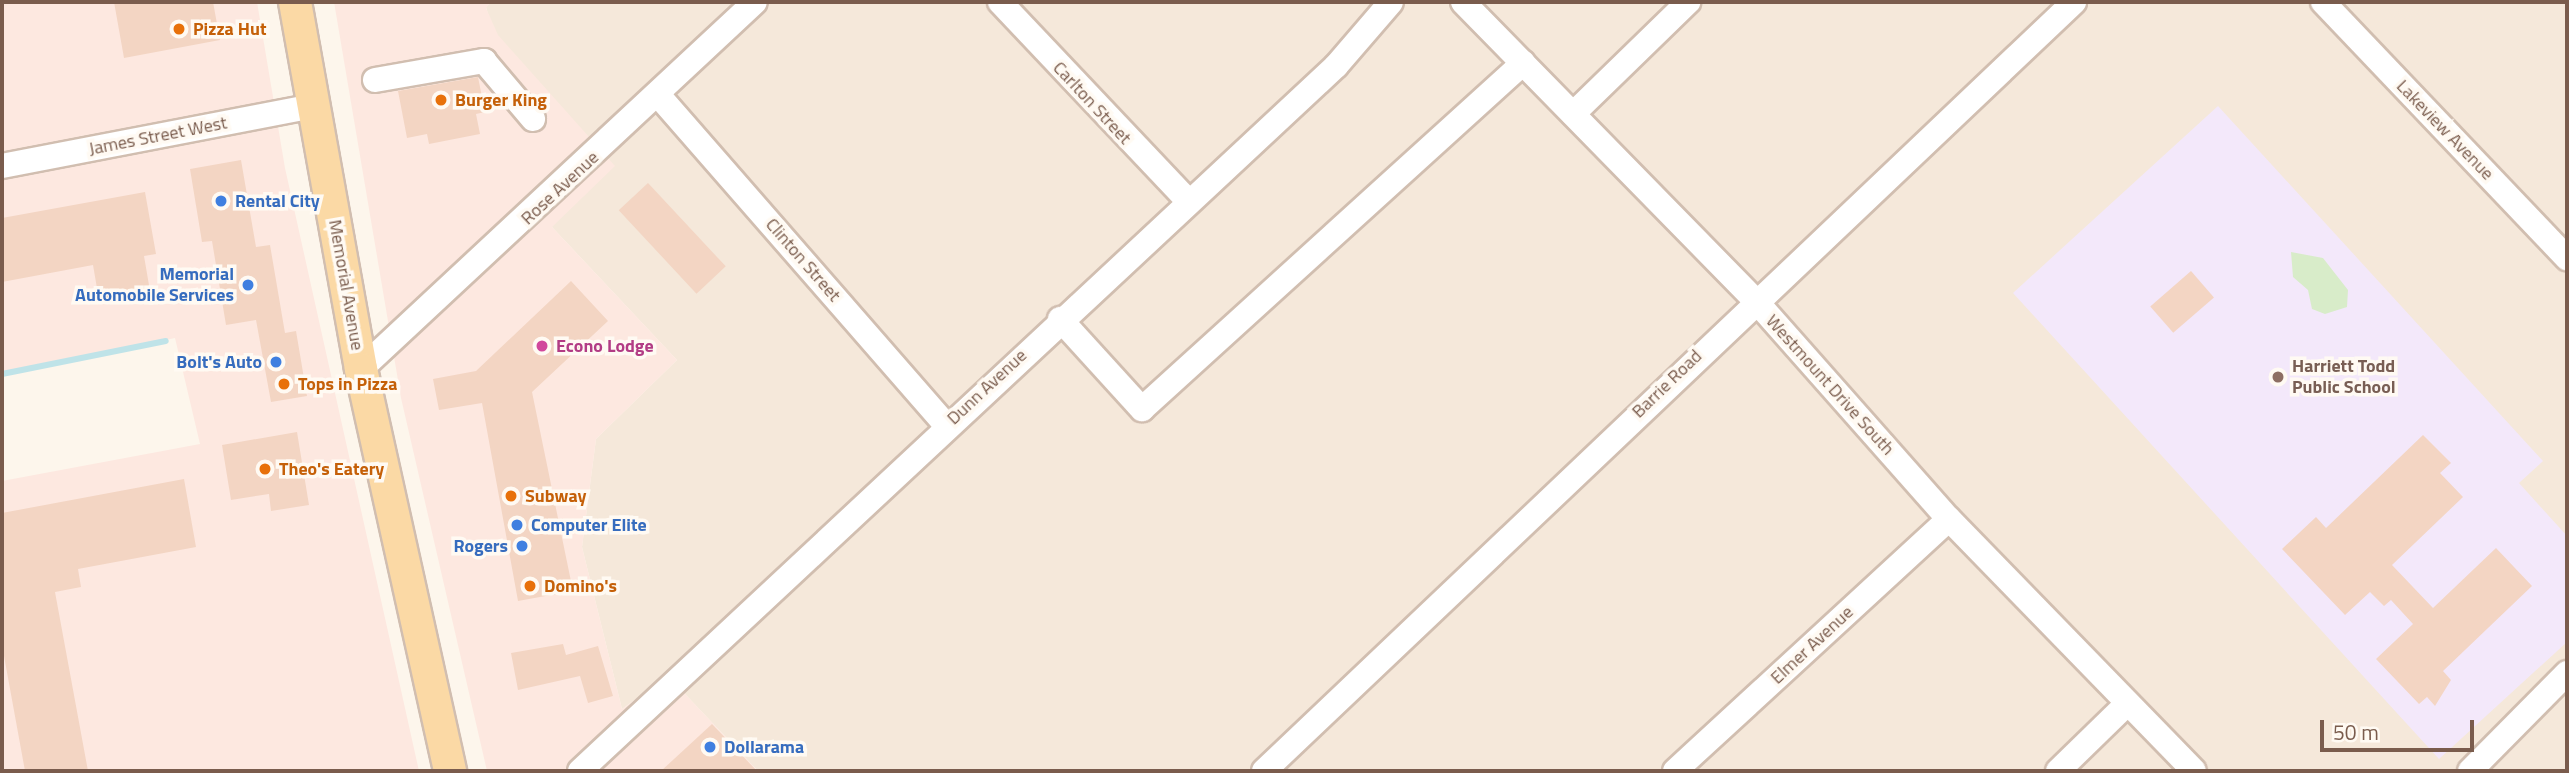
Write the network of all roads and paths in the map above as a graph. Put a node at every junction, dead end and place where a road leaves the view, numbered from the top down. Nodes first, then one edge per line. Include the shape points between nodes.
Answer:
1 (295, 2) edge
2 (755, 2) edge
3 (1000, 2) edge
4 (1391, 2) edge
5 (1463, 2) edge
6 (1688, 2) edge
7 (2074, 2) edge
8 (2323, 2) edge
9 (1523, 63) junction
10 (375, 80) dead end
11 (659, 96) junction
12 (313, 106) junction
13 (1573, 114) junction
14 (533, 119) dead end
15 (2, 166) edge
16 (1188, 201) junction
17 (2567, 258) edge
18 (1755, 300) junction
19 (1060, 319) junction
20 (361, 369) junction
21 (946, 425) junction
22 (1949, 519) junction
23 (2567, 673) edge
24 (2127, 704) junction
25 (450, 771) edge
26 (580, 771) edge
27 (1265, 771) edge
28 (1675, 771) edge
29 (2058, 771) edge
30 (2194, 771) edge
31 (2470, 771) edge

1 - 12 main road, Memorial Avenue
2 - 11 street, Rose Avenue
3 - 16 street, Carlton Street
4 - 16 street, Dunn Avenue via 1335,66
5 - 9 street, Westmount Drive South
6 - 13 street
7 - 18 street, Barrie Road
8 - 17 street, Lakeview Avenue
9 - 13 street, Westmount Drive South
9 - 19 street via 1142,409
10 - 14 street via 484,61
11 - 20 street, Rose Avenue
11 - 21 street, Clinton Street
12 - 15 street, James Street West
12 - 20 main road, Memorial Avenue
13 - 18 street, Westmount Drive South
16 - 19 street, Dunn Avenue
18 - 22 street, Westmount Drive South
18 - 27 street, Barrie Road
19 - 21 street, Dunn Avenue
20 - 25 main road, Memorial Avenue
21 - 26 street, Dunn Avenue
22 - 24 street, Westmount Drive South
22 - 28 street, Elmer Avenue
23 - 31 street
24 - 29 street
24 - 30 street, Westmount Drive South

